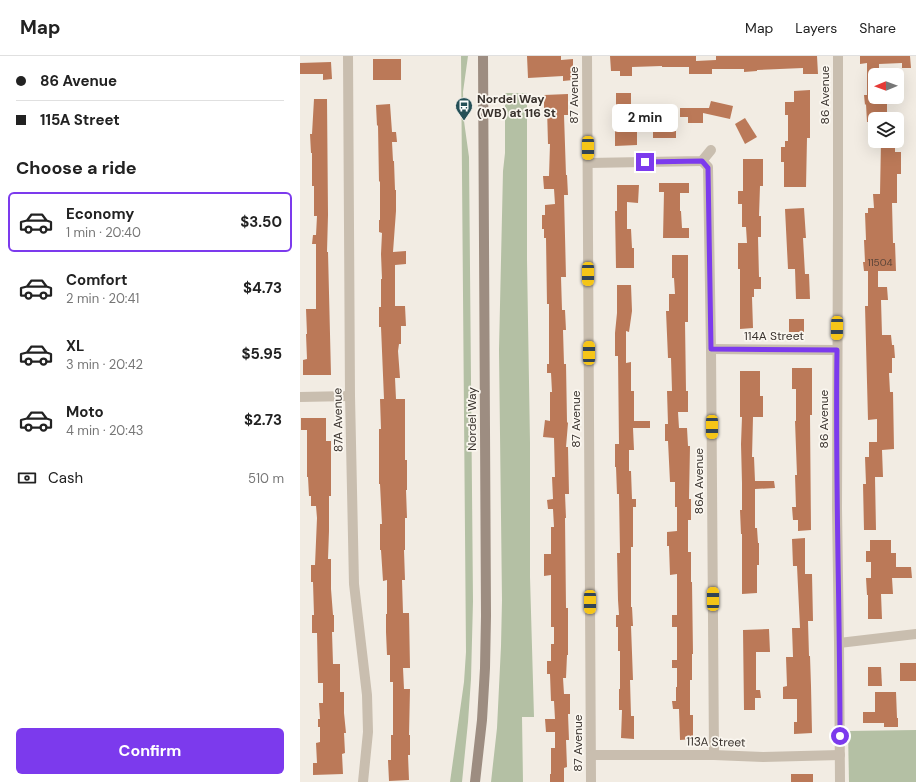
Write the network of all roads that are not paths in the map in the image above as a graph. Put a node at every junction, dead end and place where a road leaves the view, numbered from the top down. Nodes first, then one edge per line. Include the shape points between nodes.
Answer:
1 (348, 56) edge
2 (483, 56) edge
3 (587, 56) edge
4 (838, 56) edge
5 (711, 150) dead end
6 (702, 161) junction
7 (588, 163) junction
8 (711, 349) junction
9 (837, 350) junction
10 (350, 396) junction
11 (300, 397) edge
12 (916, 634) edge
13 (839, 643) junction
14 (591, 755) junction
15 (714, 755) junction
16 (840, 755) junction
17 (363, 782) edge
18 (475, 782) edge
19 (591, 782) edge
20 (840, 782) edge

1 - 10 street, 87A Avenue
2 - 18 main road, Nordel Way via 486,616 482,720
3 - 7 street, 87 Avenue
4 - 9 street, 86 Avenue
5 - 6 street
6 - 7 street
6 - 8 street, 86A Avenue via 708,168
7 - 14 street, 87 Avenue
8 - 9 street, 114A Street
8 - 15 street, 86A Avenue
9 - 13 street, 86 Avenue
10 - 11 street
10 - 17 street, 87A Avenue via 354,584 368,713
12 - 13 street
13 - 16 street, 86 Avenue
14 - 15 street, 113A Street
14 - 19 street, 87 Avenue
15 - 16 street, 113A Street
16 - 20 street, 86 Avenue

